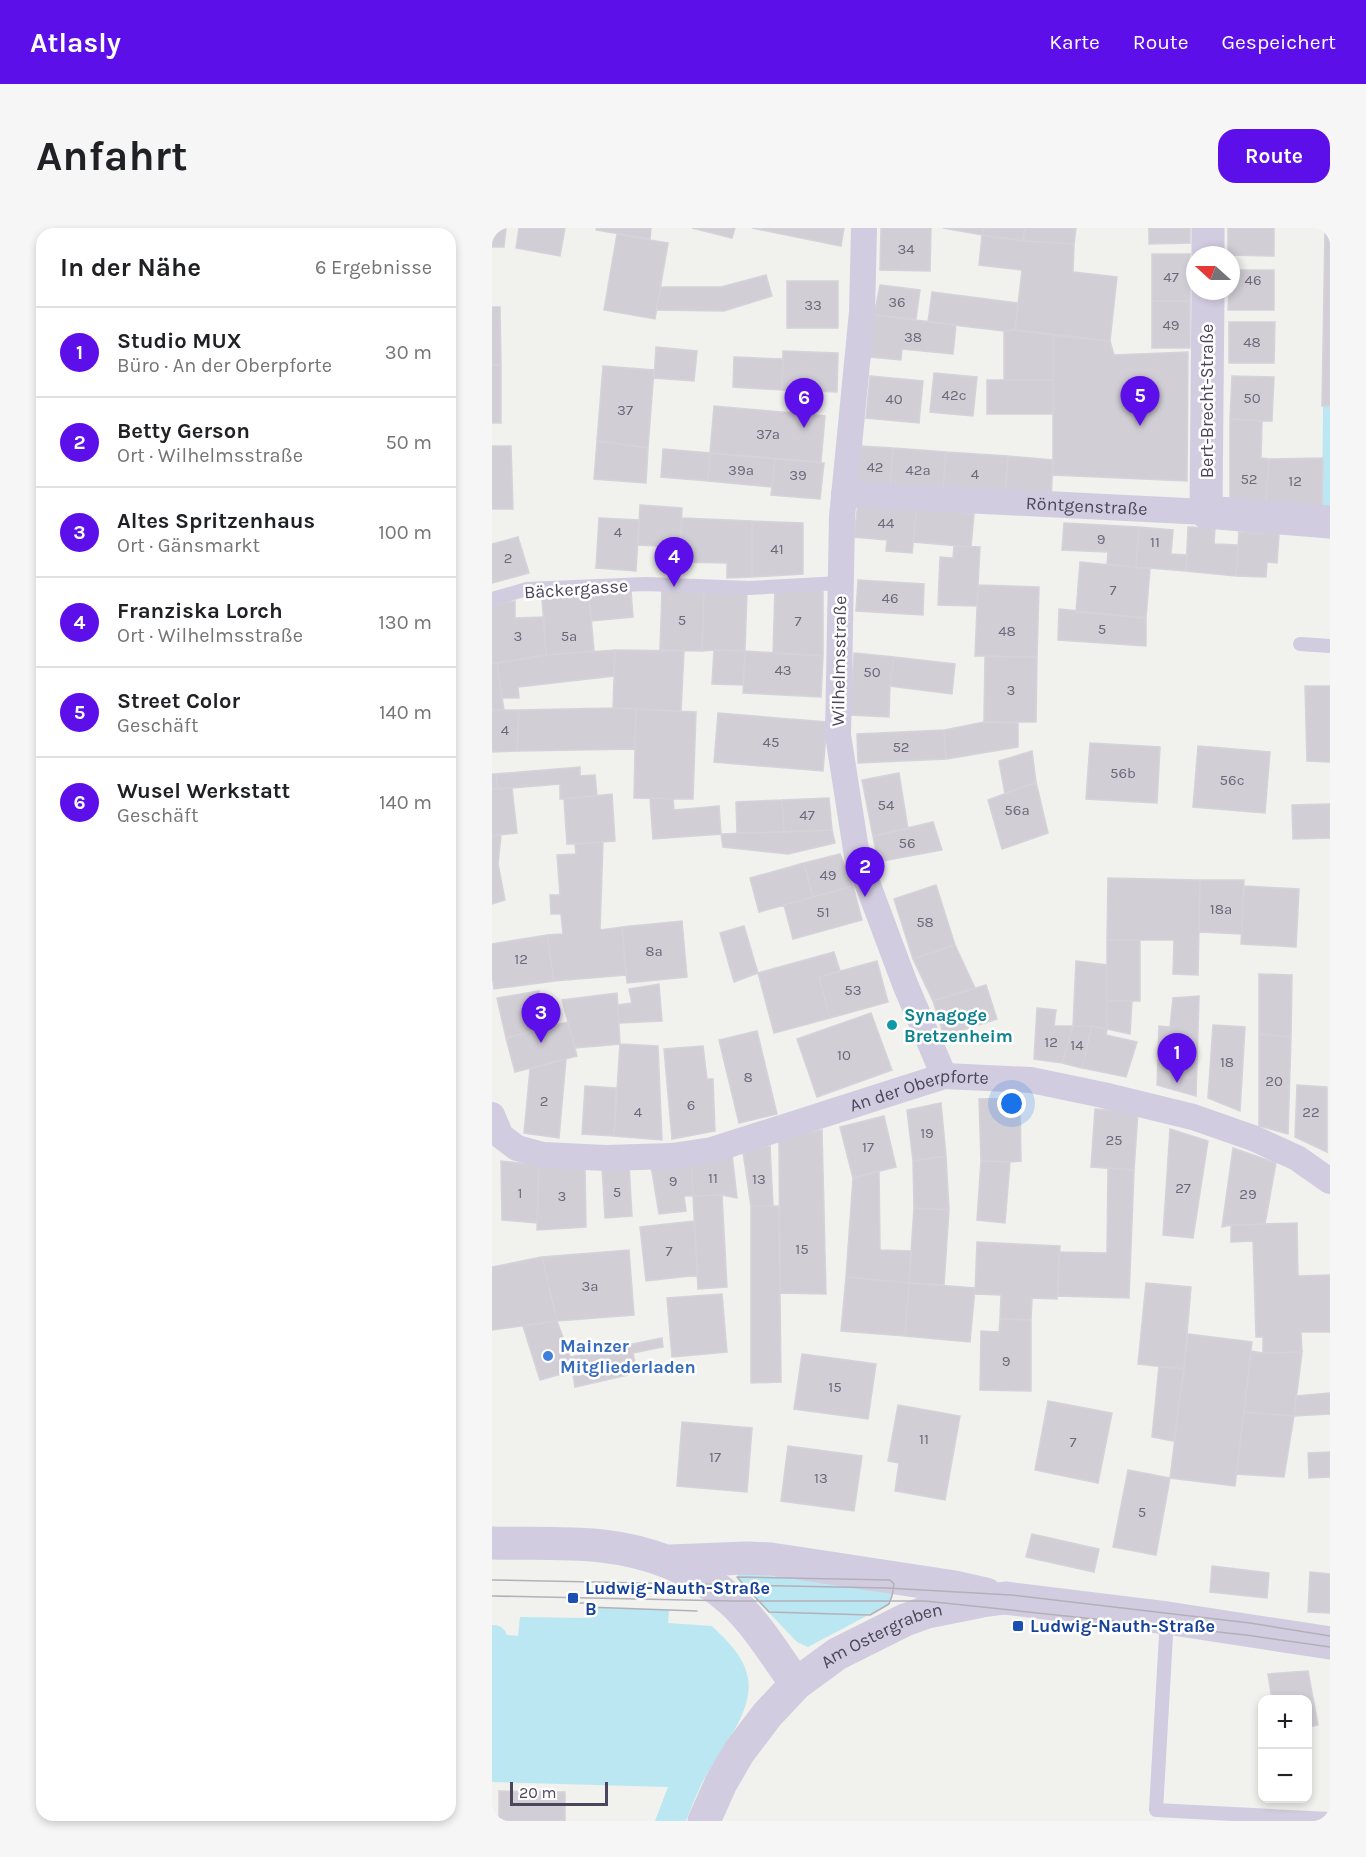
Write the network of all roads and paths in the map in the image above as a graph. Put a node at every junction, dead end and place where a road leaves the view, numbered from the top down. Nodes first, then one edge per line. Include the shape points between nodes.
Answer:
1 (864, 228) edge
2 (1208, 228) edge
3 (1208, 246) edge
4 (1208, 300) edge
5 (844, 494) junction
6 (1206, 512) junction
7 (1330, 522) edge
8 (840, 583) junction
9 (492, 599) edge
10 (1300, 644) dead end
11 (1330, 646) edge
12 (944, 1076) junction
13 (496, 1125) edge
14 (1330, 1180) edge
15 (492, 1543) edge
16 (664, 1561) junction
17 (1005, 1598) junction
18 (1167, 1618) junction
19 (1330, 1643) edge
20 (796, 1684) junction
21 (1330, 1819) edge
22 (704, 1821) edge

1 - 5 street, Wilhelmsstraße via 862,312
2 - 3 street
4 - 6 street, Bert-Brecht-Straße
5 - 6 street, Röntgenstraße
5 - 8 street, Wilhelmsstraße
6 - 7 street, Röntgenstraße
8 - 9 lane, Bäckergasse via 757,588 646,584 527,589
8 - 12 street, Wilhelmsstraße via 838,735 857,856 904,984
10 - 11 lane
12 - 13 street, An der Oberpforte via 712,1150 672,1156 543,1155 517,1148
12 - 14 street, An der Oberpforte via 1031,1080 1193,1117 1297,1158
15 - 16 street via 603,1546
16 - 17 street via 771,1559
16 - 20 street via 691,1572 732,1601
17 - 18 street, Am Ostergraben
17 - 20 street, Am Ostergraben via 927,1612 905,1620 837,1654
18 - 19 street, Am Ostergraben
18 - 21 lane via 1156,1810
20 - 22 street, Am Ostergraben via 766,1715 740,1752

